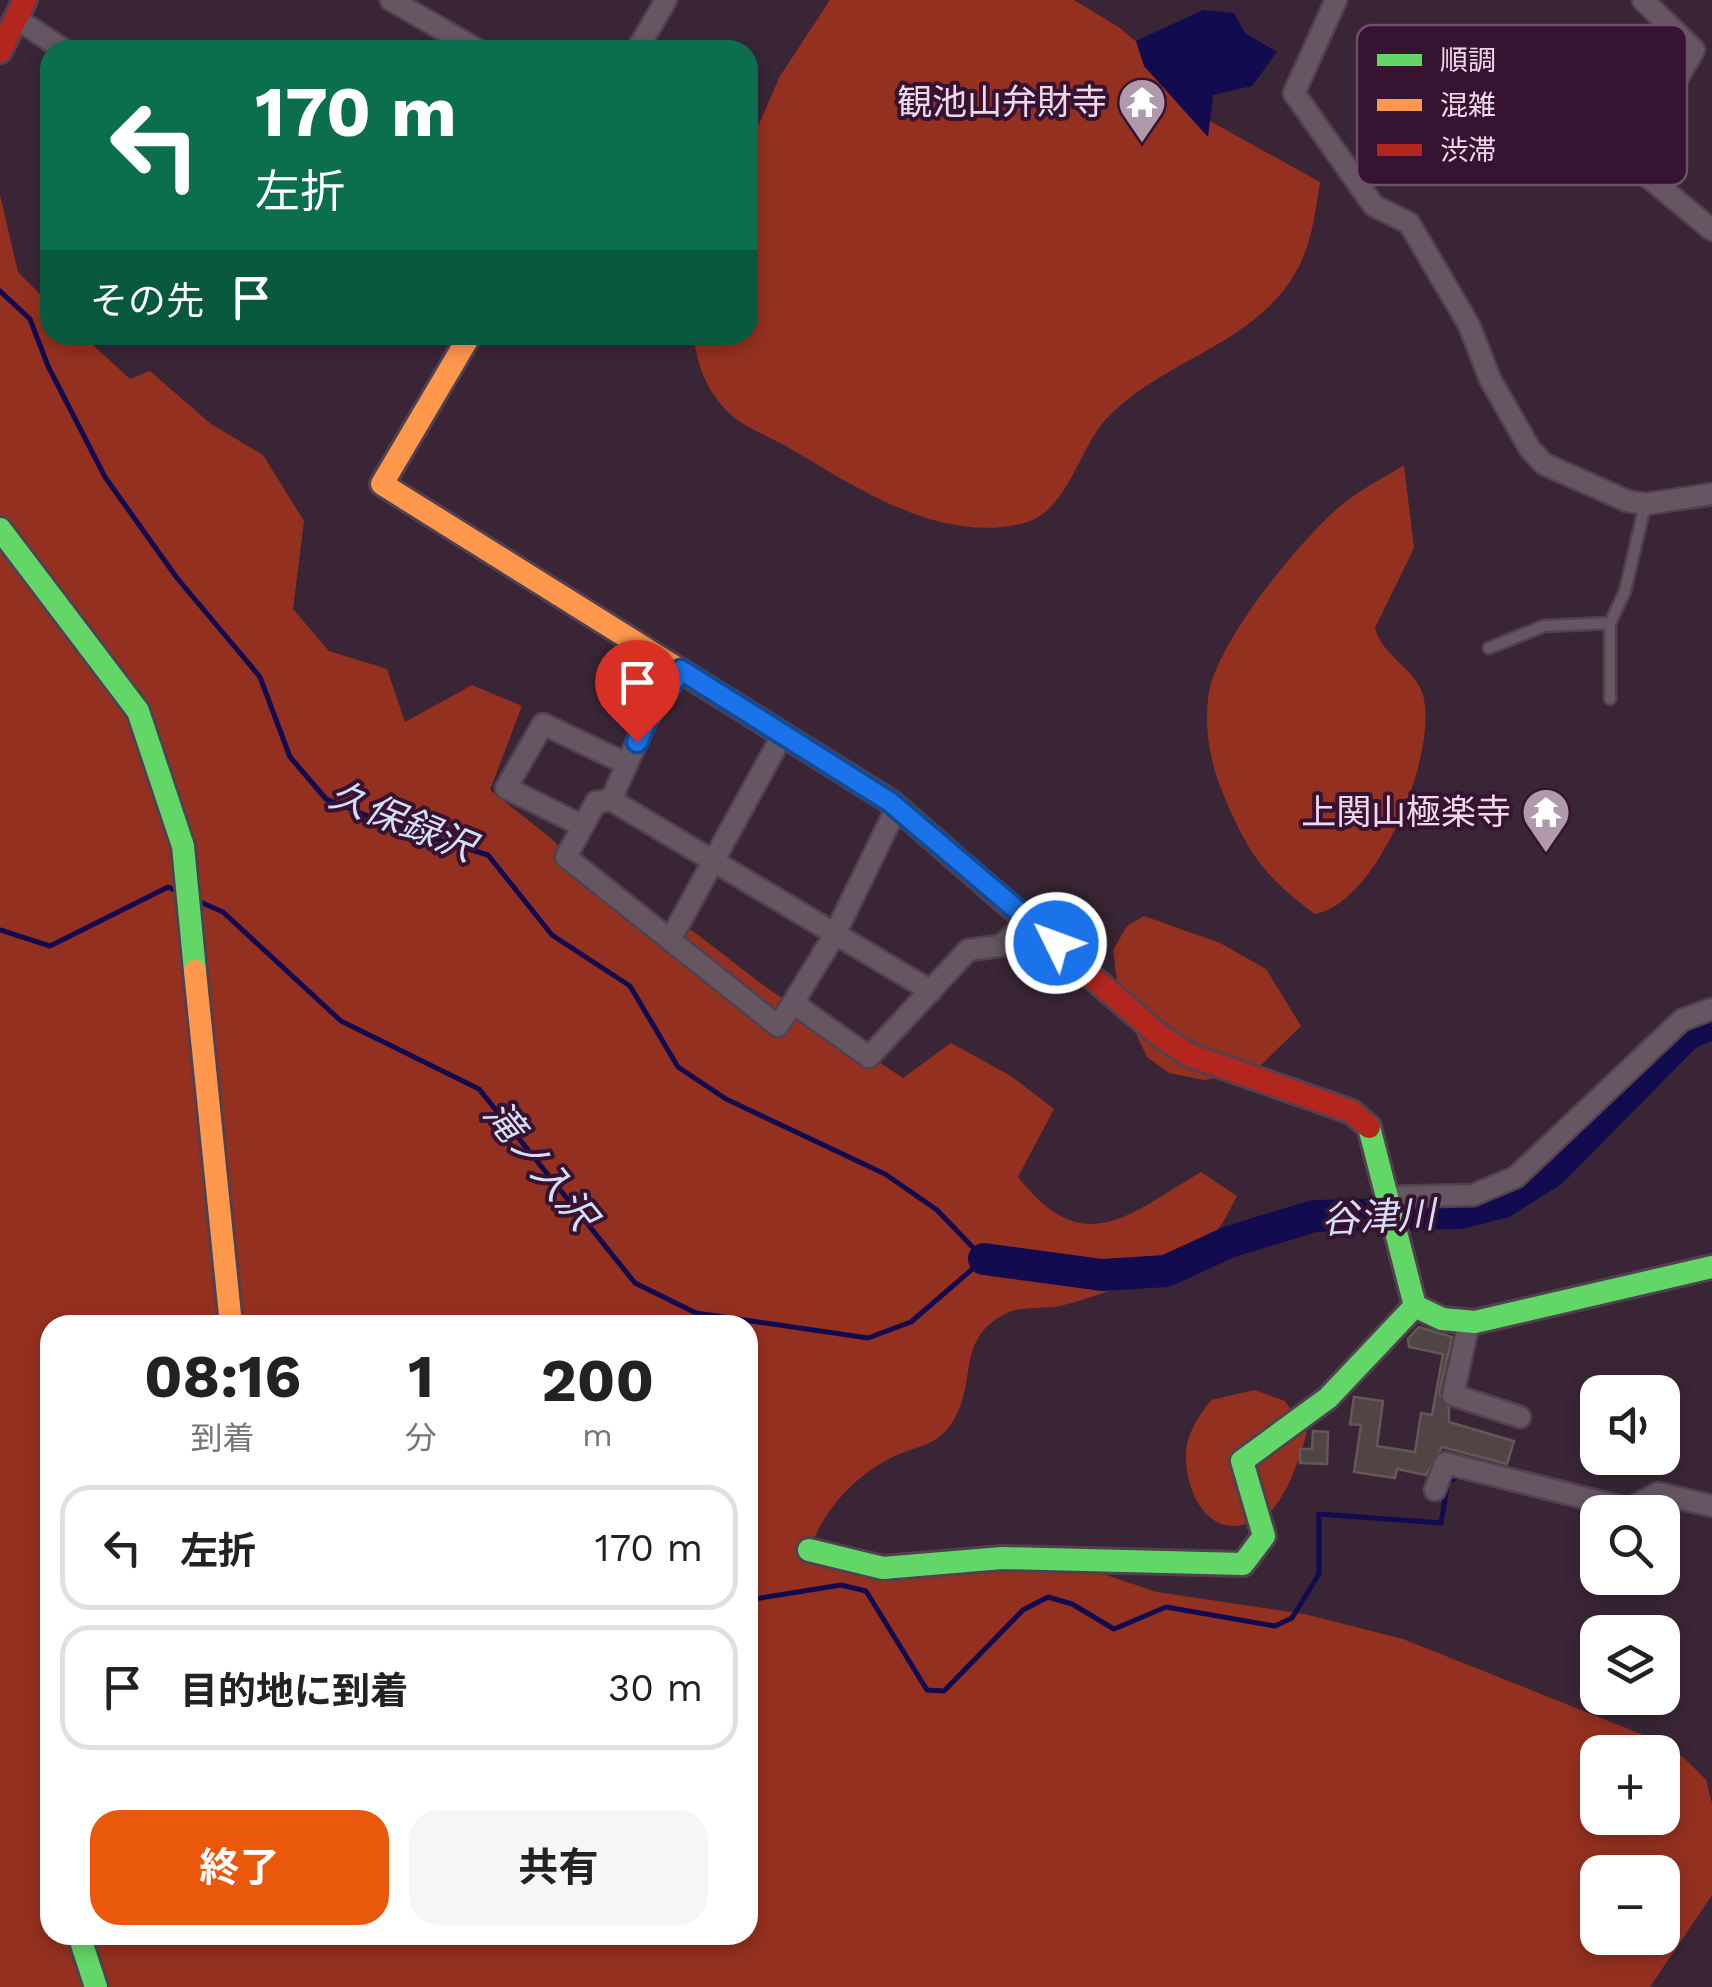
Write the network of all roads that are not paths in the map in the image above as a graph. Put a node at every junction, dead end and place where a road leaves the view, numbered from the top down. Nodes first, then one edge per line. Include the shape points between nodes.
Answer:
1 (391, 0) edge
2 (666, 0) edge
3 (1336, 0) edge
4 (1643, 0) edge
5 (21, 10) edge
6 (1668, 25) edge
7 (53, 40) edge
8 (461, 40) edge
9 (643, 40) edge
10 (0, 52) edge
11 (1357, 182) edge
12 (1359, 185) edge
13 (1657, 185) edge
14 (1712, 230) edge
15 (464, 345) edge
16 (1712, 494) edge
17 (1646, 504) junction
18 (0, 529) edge
19 (1610, 623) junction
20 (1489, 648) dead end
21 (681, 670) junction
22 (1610, 699) dead end
23 (783, 734) junction
24 (627, 764) junction
25 (611, 800) junction
26 (896, 806) junction
27 (584, 826) junction
28 (716, 862) junction
29 (1030, 920) junction
30 (836, 934) junction
31 (670, 940) junction
32 (931, 991) junction
33 (794, 1004) junction
34 (1712, 1009) edge
35 (1388, 1197) junction
36 (1712, 1267) edge
37 (1414, 1306) junction
38 (231, 1315) edge
39 (1469, 1322) junction
40 (1520, 1417) dead end
41 (1435, 1490) dead end
42 (1712, 1506) edge
43 (809, 1550) dead end
44 (82, 1945) edge
45 (96, 1987) edge

1 - 8 street
2 - 9 street
3 - 11 street via 1294,92
4 - 6 street
5 - 7 street
5 - 10 street
12 - 17 street via 1374,206 1409,223 1530,449 1544,464
13 - 14 street
15 - 21 street via 382,484
16 - 17 street
17 - 19 lane
18 - 38 street via 138,711 167,790 183,846
19 - 20 lane via 1544,626
19 - 22 lane
21 - 23 street
21 - 24 street via 646,720
23 - 26 street
23 - 28 street
24 - 25 street
24 - 27 street via 543,724 506,788
25 - 27 street via 596,802
25 - 28 street
26 - 29 street
26 - 30 street
27 - 31 street via 566,857
28 - 30 street
28 - 31 street
29 - 32 street via 1000,946 968,950
29 - 35 street via 1189,1055 1352,1112 1368,1124
30 - 32 street
30 - 33 street
31 - 33 street via 778,1026
32 - 33 street via 869,1057
34 - 35 street via 1682,1020 1516,1177 1474,1196
35 - 37 street
36 - 39 street
37 - 39 street
37 - 43 street via 1328,1398 1242,1462 1264,1536 1243,1564 1002,1558 883,1568
39 - 40 street via 1453,1395
41 - 42 street via 1445,1463 1630,1509 1658,1493
44 - 45 street

